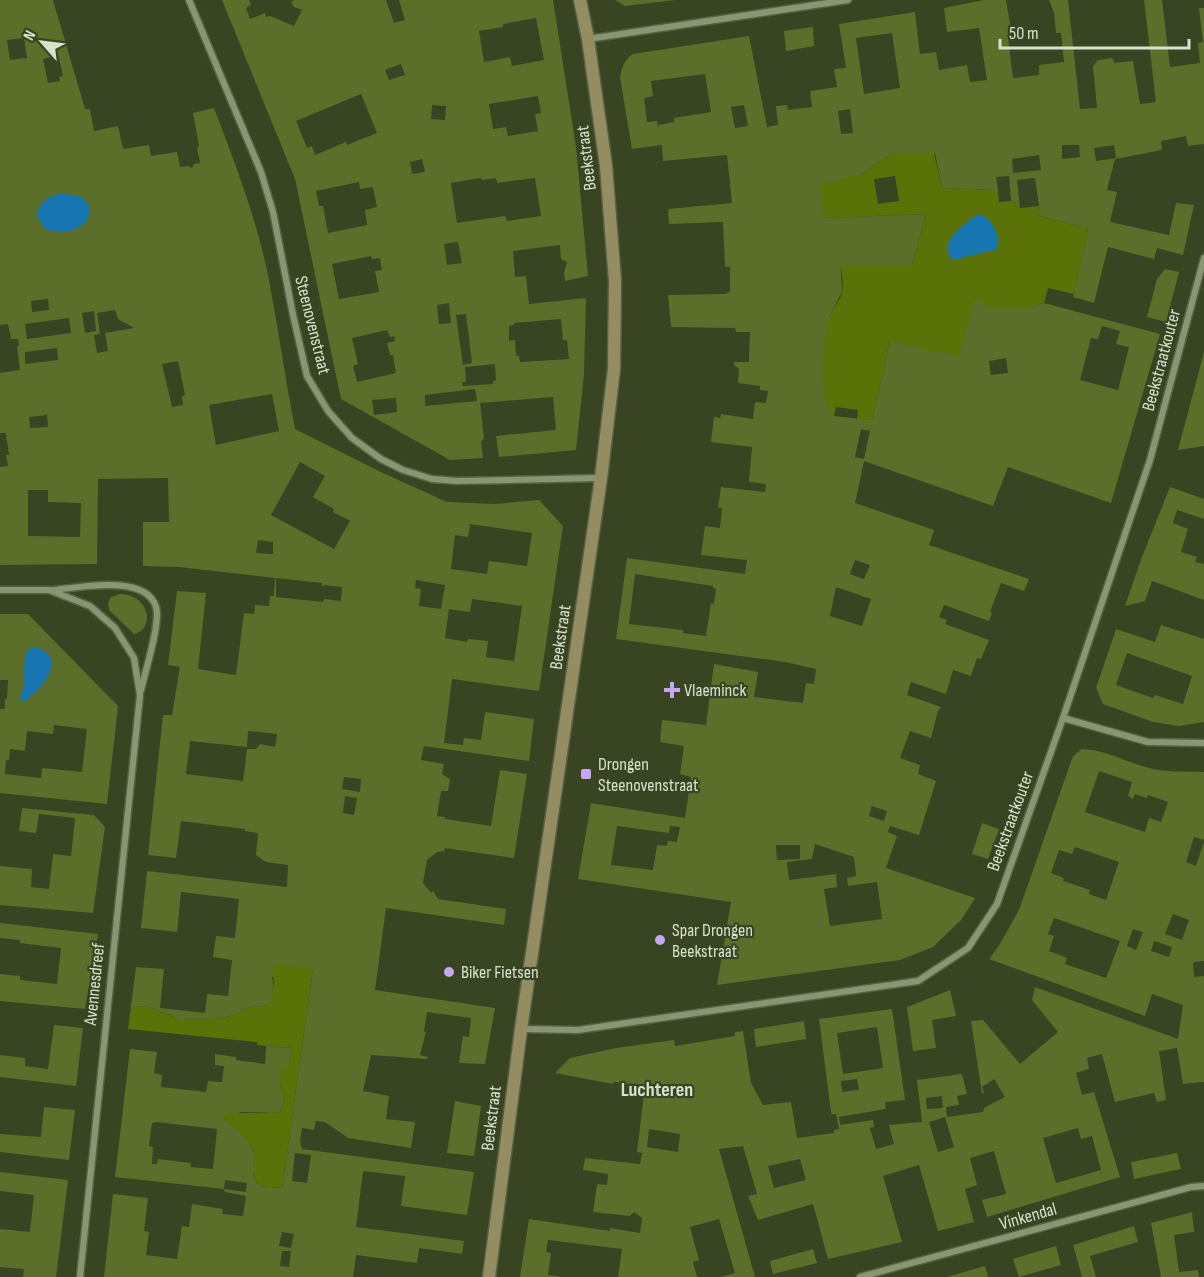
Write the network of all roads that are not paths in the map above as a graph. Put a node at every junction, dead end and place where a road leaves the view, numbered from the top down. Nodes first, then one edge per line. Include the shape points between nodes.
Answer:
1 (189, 0) edge
2 (580, 0) edge
3 (848, 0) edge
4 (588, 39) junction
5 (1204, 258) edge
6 (601, 478) junction
7 (0, 590) edge
8 (49, 590) junction
9 (140, 694) junction
10 (1063, 718) junction
11 (1204, 743) edge
12 (521, 1029) junction
13 (1204, 1186) edge
14 (80, 1277) edge
15 (489, 1277) edge
16 (860, 1277) edge

1 - 6 street, Steenovenstraat via 261,172 308,376 328,411 352,438 381,459 432,479
2 - 4 street, Beekstraat
3 - 4 street
4 - 6 street, Beekstraat via 606,166 615,281 614,369
5 - 10 street, Beekstraatkouter via 1150,460
6 - 12 street, Beekstraat
7 - 8 street, Avennesdreef
8 - 9 street, Avennesdreef via 90,606 116,628 134,658
8 - 9 street, Avennesdreef via 113,584 138,588 149,596 156,607 156,624
9 - 14 street, Avennesdreef
10 - 11 street via 1148,742
10 - 12 street, Beekstraatkouter via 997,904 968,948 918,981 578,1030
12 - 15 street, Beekstraat
13 - 16 street, Vinkendal

